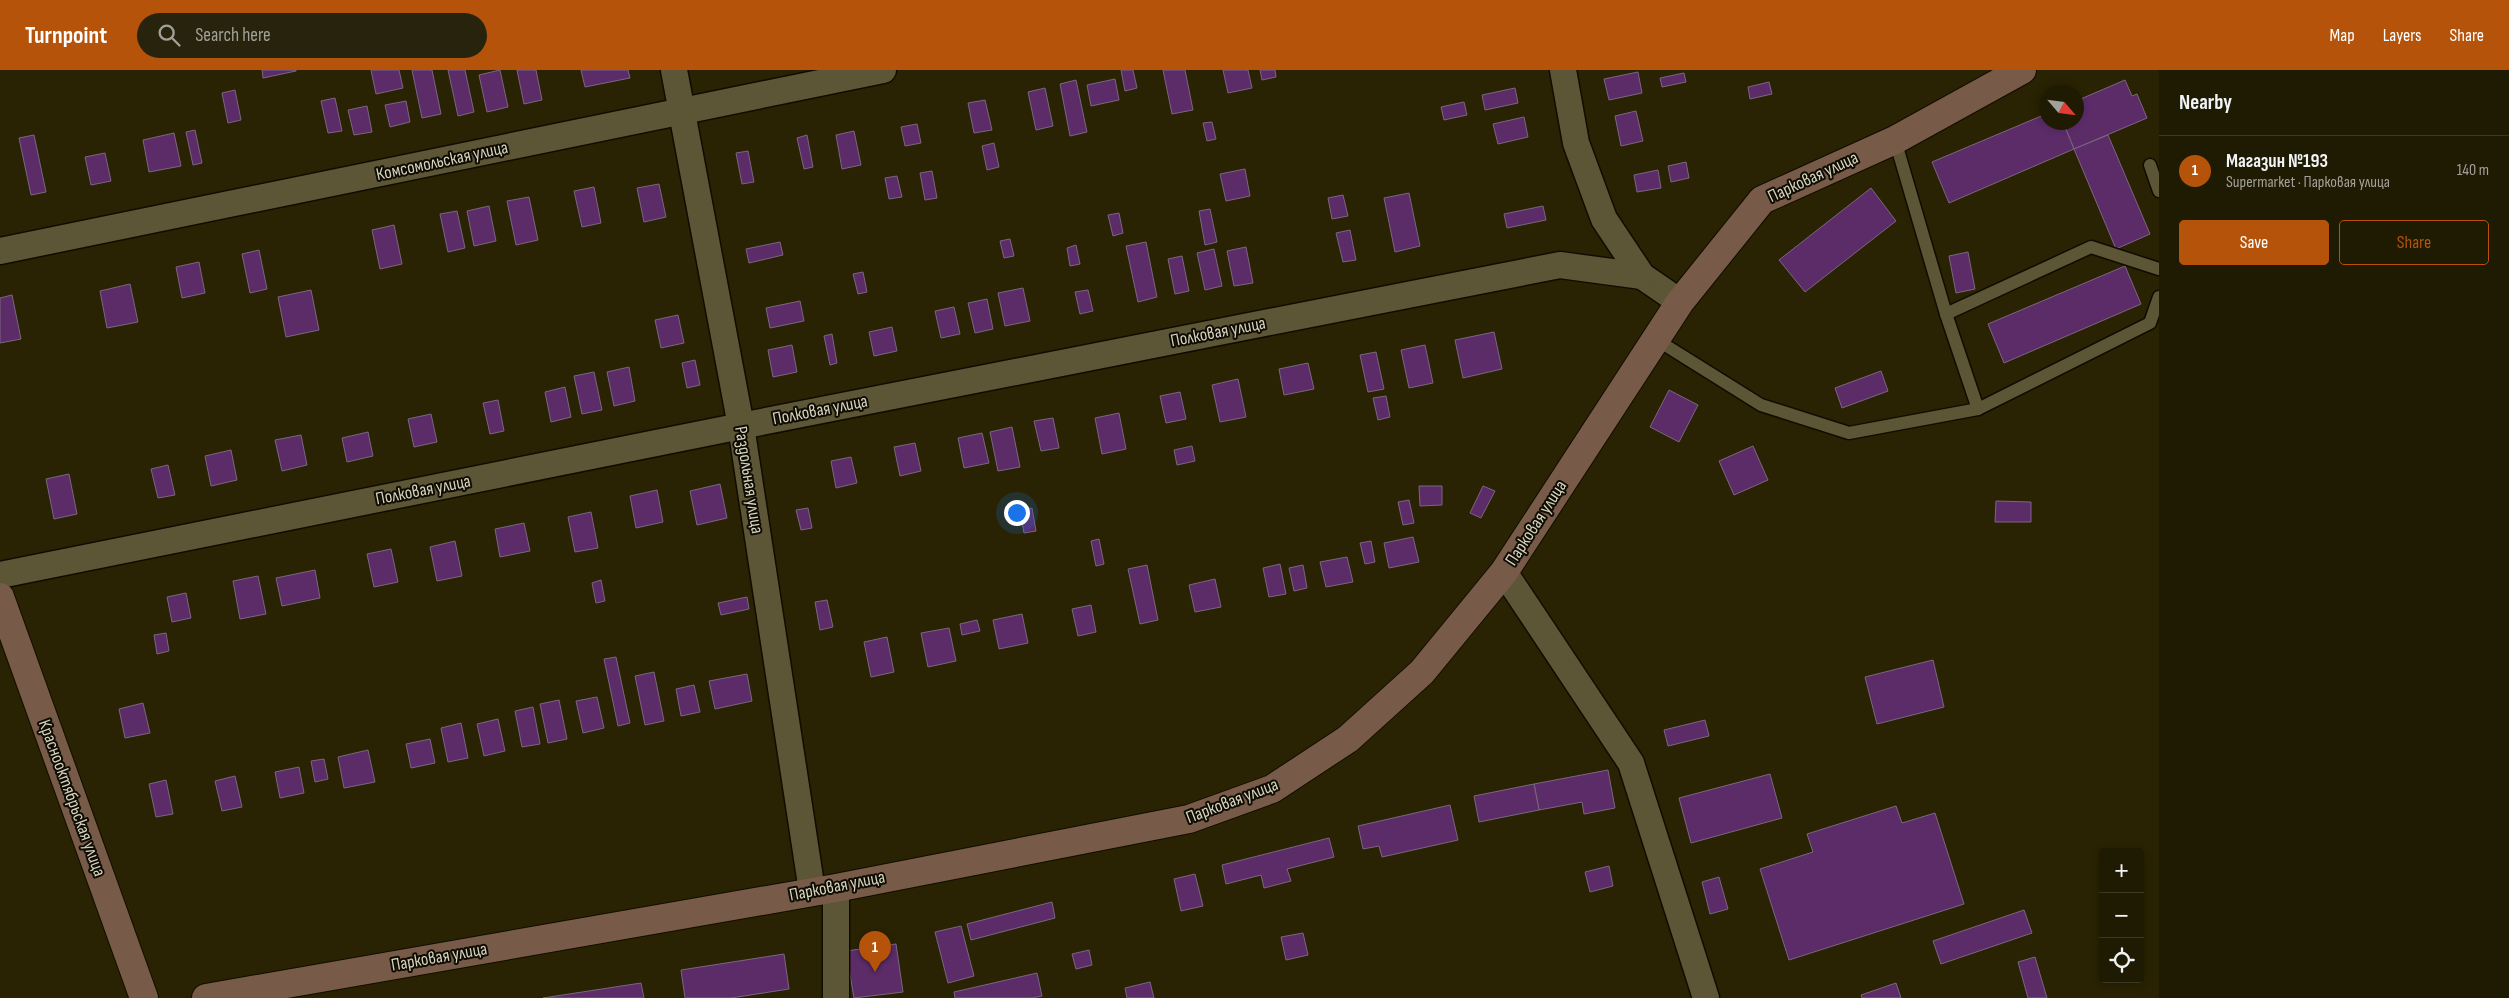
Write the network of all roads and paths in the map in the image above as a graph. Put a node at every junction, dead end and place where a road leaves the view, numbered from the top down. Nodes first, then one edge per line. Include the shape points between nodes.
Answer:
1 (674, 70) edge
2 (883, 70) edge
3 (1563, 70) edge
4 (2022, 70) edge
5 (681, 112) junction
6 (1895, 140) junction
7 (2150, 165) dead end
8 (2159, 191) edge
9 (0, 251) edge
10 (2159, 269) edge
11 (1642, 276) junction
12 (2159, 297) edge
13 (1680, 302) junction
14 (1946, 314) junction
15 (1657, 340) junction
16 (1978, 409) junction
17 (741, 426) junction
18 (1504, 572) junction
19 (0, 575) edge
20 (0, 597) edge
21 (824, 889) junction
22 (144, 998) edge
23 (206, 998) edge
24 (836, 998) edge
25 (1706, 998) edge

1 - 5 street, Раздольная улица
2 - 5 street, Комсомольская улица
3 - 11 street via 1576,143 1604,219
4 - 6 main road, Парковая улица
5 - 9 street, Комсомольская улица
5 - 17 street, Раздольная улица
6 - 13 main road, Парковая улица via 1762,200
6 - 14 lane
7 - 8 lane
10 - 14 lane via 2091,247
11 - 13 street
11 - 17 street, Полковая улица via 1560,265
12 - 16 lane via 2150,323
13 - 15 main road, Парковая улица
14 - 16 lane
15 - 16 lane via 1761,405 1850,433
15 - 18 main road, Парковая улица
17 - 19 street, Полковая улица
17 - 21 street, Раздольная улица
18 - 21 main road, Парковая улица via 1422,672 1348,739 1272,789 1189,819
18 - 25 street via 1632,762
20 - 22 main road, Краснооктябрьская улица
21 - 23 main road, Парковая улица
21 - 24 street, Раздольная улица

